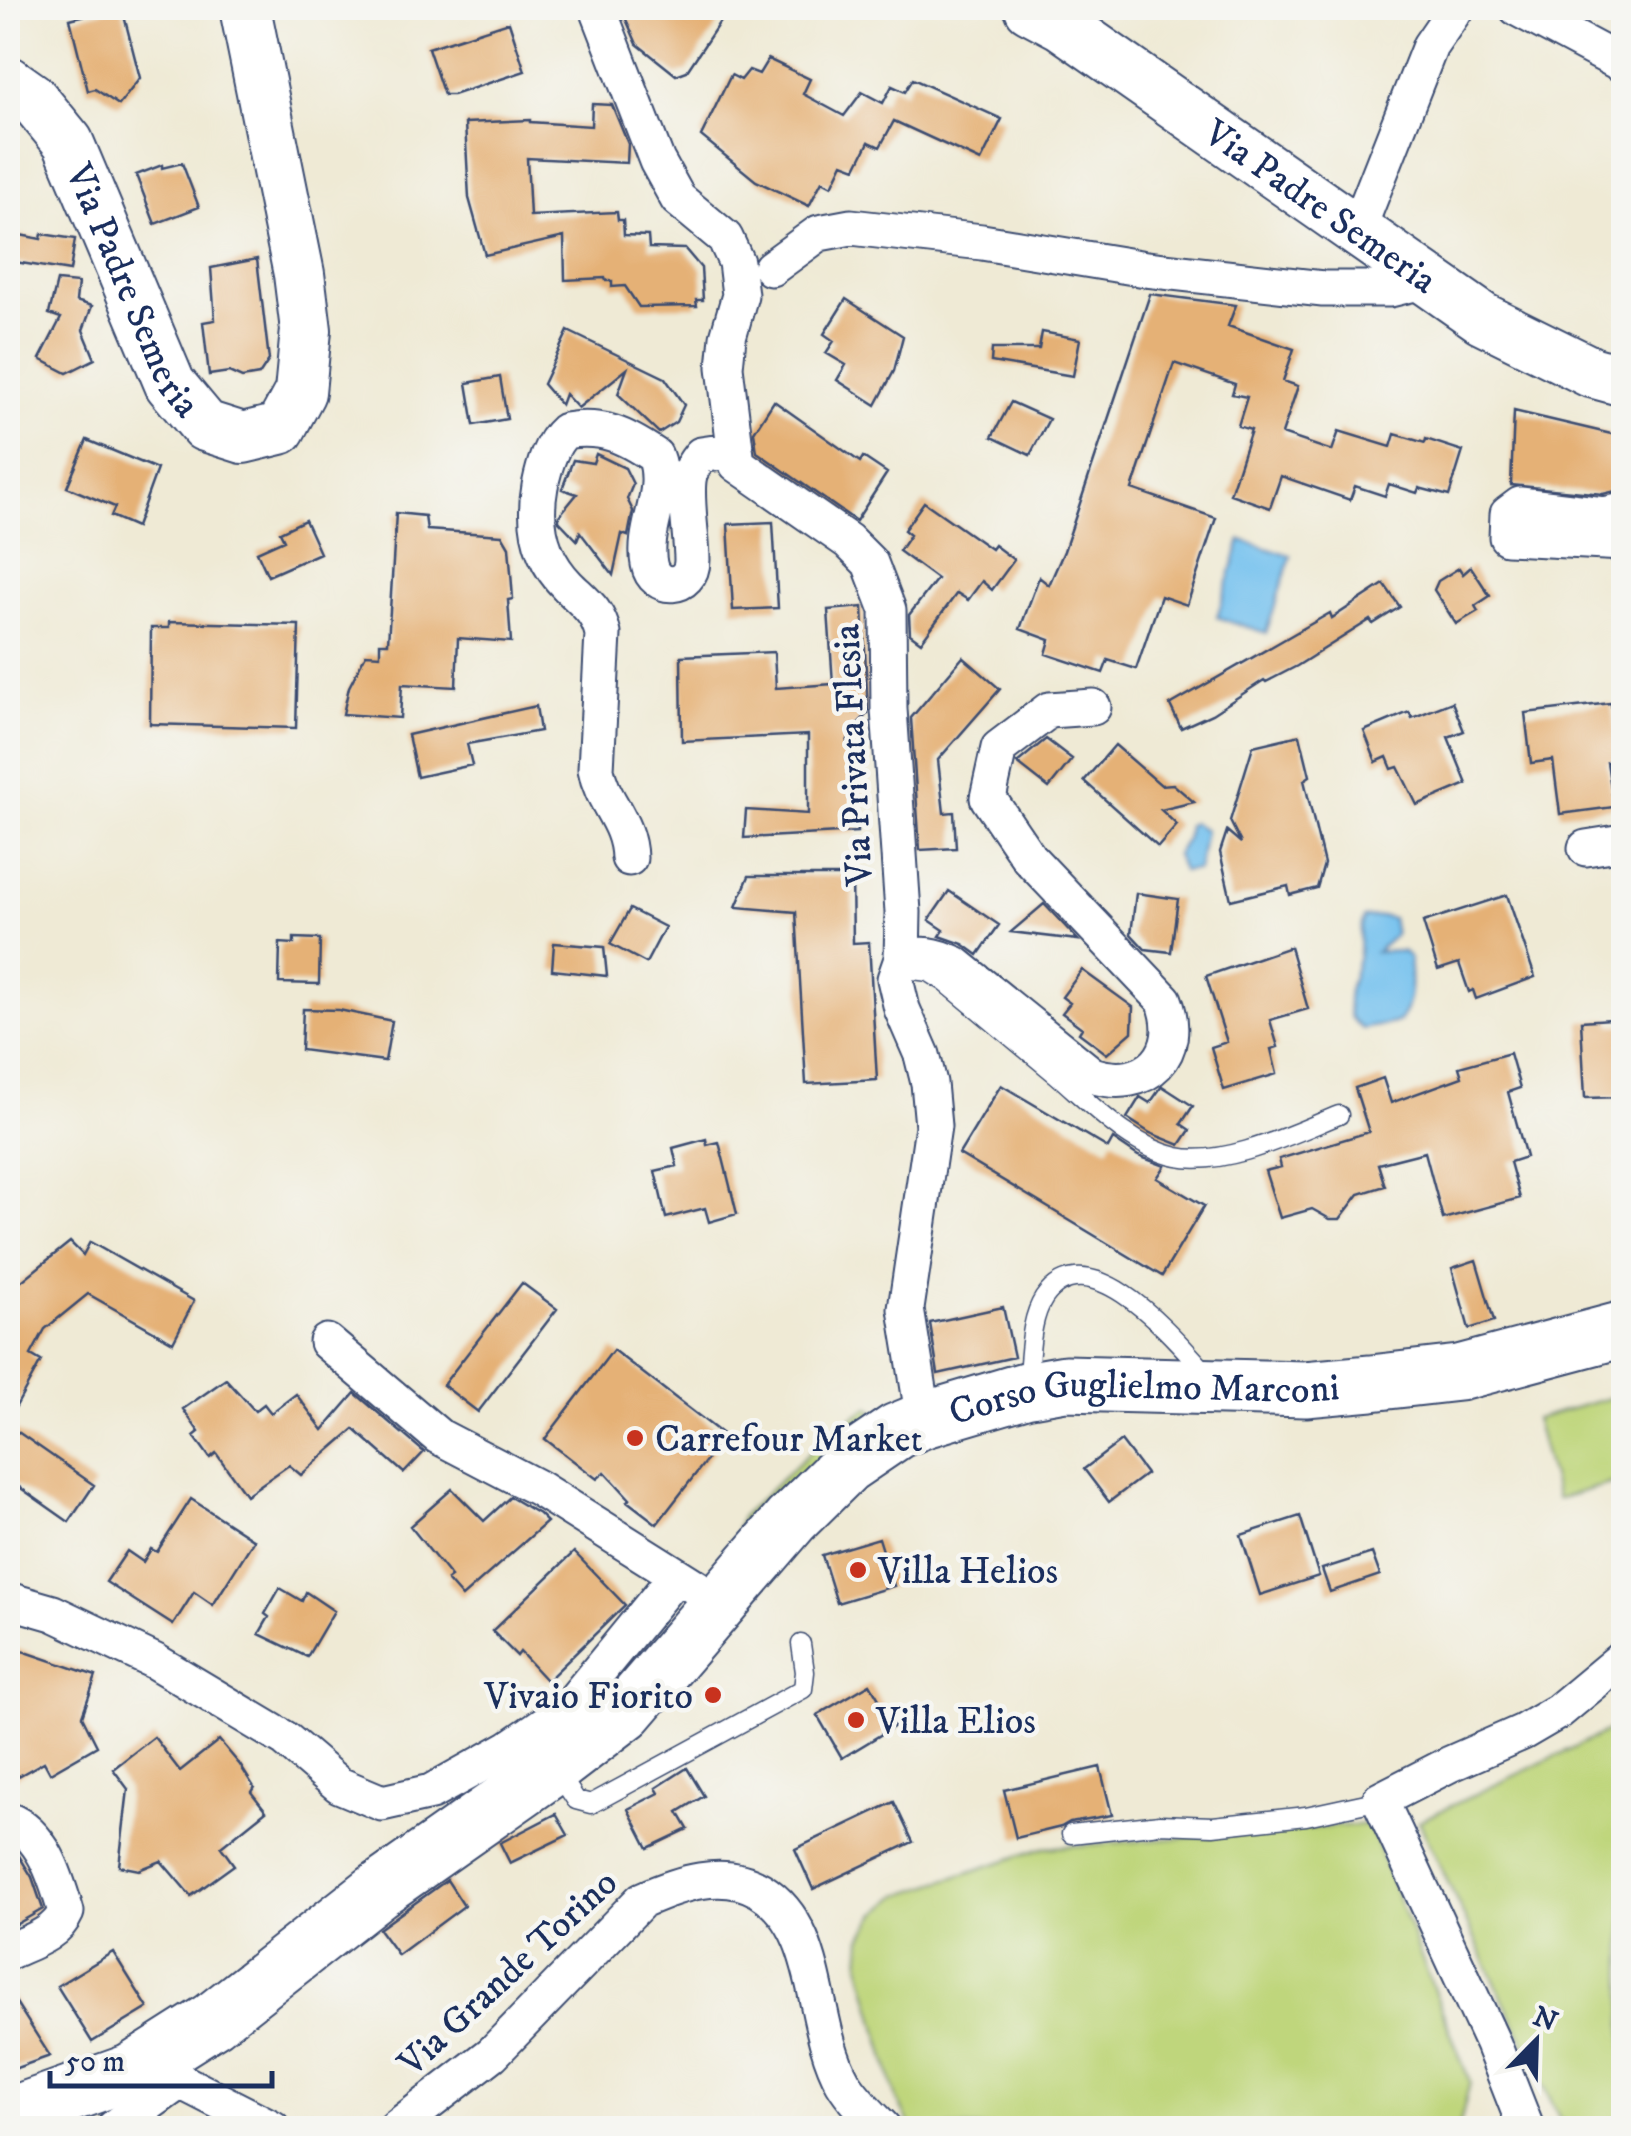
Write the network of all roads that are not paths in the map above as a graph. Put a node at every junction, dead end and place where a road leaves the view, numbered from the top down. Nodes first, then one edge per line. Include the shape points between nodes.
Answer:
1 (245, 8) edge
2 (1030, 8) edge
3 (1456, 8) edge
4 (1517, 8) edge
5 (598, 9) edge
6 (1624, 65) edge
7 (8, 82) edge
8 (1357, 231) junction
9 (772, 268) dead end
10 (1427, 280) junction
11 (1624, 381) edge
12 (734, 450) junction
13 (1624, 511) edge
14 (1624, 542) edge
15 (1094, 707) dead end
16 (1624, 842) edge
17 (1586, 848) dead end
18 (629, 858) dead end
19 (899, 969) junction
20 (1339, 1115) dead end
21 (1624, 1329) edge
22 (327, 1342) dead end
23 (1219, 1388) junction
24 (1025, 1390) junction
25 (924, 1420) junction
26 (698, 1588) junction
27 (8, 1600) edge
28 (801, 1644) dead end
29 (1624, 1657) edge
30 (554, 1767) junction
31 (1380, 1800) junction
32 (8, 1820) edge
33 (1071, 1834) dead end
34 (8, 1952) edge
35 (170, 2067) junction
36 (8, 2116) edge
37 (114, 2128) edge
38 (272, 2128) edge
39 (396, 2128) edge
40 (884, 2128) edge
41 (1526, 2128) edge

1 - 7 main road, Via Padre Semeria via 306,330 300,392 280,429 243,438 205,426 170,384 68,142 32,98
2 - 8 main road, Via Padre Semeria
3 - 8 street via 1430,46
4 - 6 street
5 - 12 street via 657,161 678,199 725,238 736,262 740,295 726,366
8 - 10 main road, Via Padre Semeria
9 - 10 street via 819,233 851,227 1322,290 1390,289
10 - 11 main road, Via Padre Semeria via 1548,353
12 - 18 street via 701,454 689,476 692,566 675,584 655,578 648,563 659,484 655,456 600,428 565,430 542,475 536,506 548,561 599,616 596,769 623,824
12 - 19 street, Via Privata Flesia via 738,464 848,540 870,562 882,589 899,820
13 - 14 street via 1604,515 1520,505 1508,514 1507,537
15 - 19 street via 1049,710 999,748 988,798 1030,858 1164,1000 1171,1033 1156,1064 1126,1081 1092,1075 955,964 918,954
16 - 17 street
19 - 20 lane via 930,972 945,982 1126,1133 1178,1157 1237,1151
19 - 25 street, Via Privata Flesia via 902,1010 922,1055 933,1126 906,1309
21 - 23 main road, Corso Guglielmo Marconi via 1459,1373 1305,1388
22 - 26 street via 438,1436 538,1488
23 - 24 main road, Corso Guglielmo Marconi via 1099,1382
23 - 24 lane via 1118,1287 1076,1278 1045,1298 1035,1320
24 - 25 main road, Corso Guglielmo Marconi
25 - 26 main road, Corso Guglielmo Marconi via 847,1465 790,1520
26 - 27 street via 568,1708 510,1748 431,1792 382,1803 340,1785 285,1739 156,1662 52,1613
26 - 30 main road, Corso Guglielmo Marconi via 626,1712
28 - 30 lane via 803,1690 591,1804 576,1800
29 - 31 street via 1523,1732
30 - 35 main road, Corso Guglielmo Marconi via 376,1892 212,2020
31 - 33 lane via 1306,1816
31 - 41 street
32 - 34 street via 46,1854 66,1912 50,1932
35 - 36 main road, Corso Guglielmo Marconi via 131,2072
35 - 37 street
35 - 38 street
39 - 40 street, Via Grande Torino via 492,2054 642,1900 674,1886 722,1878 774,1898 792,1920 843,2082

